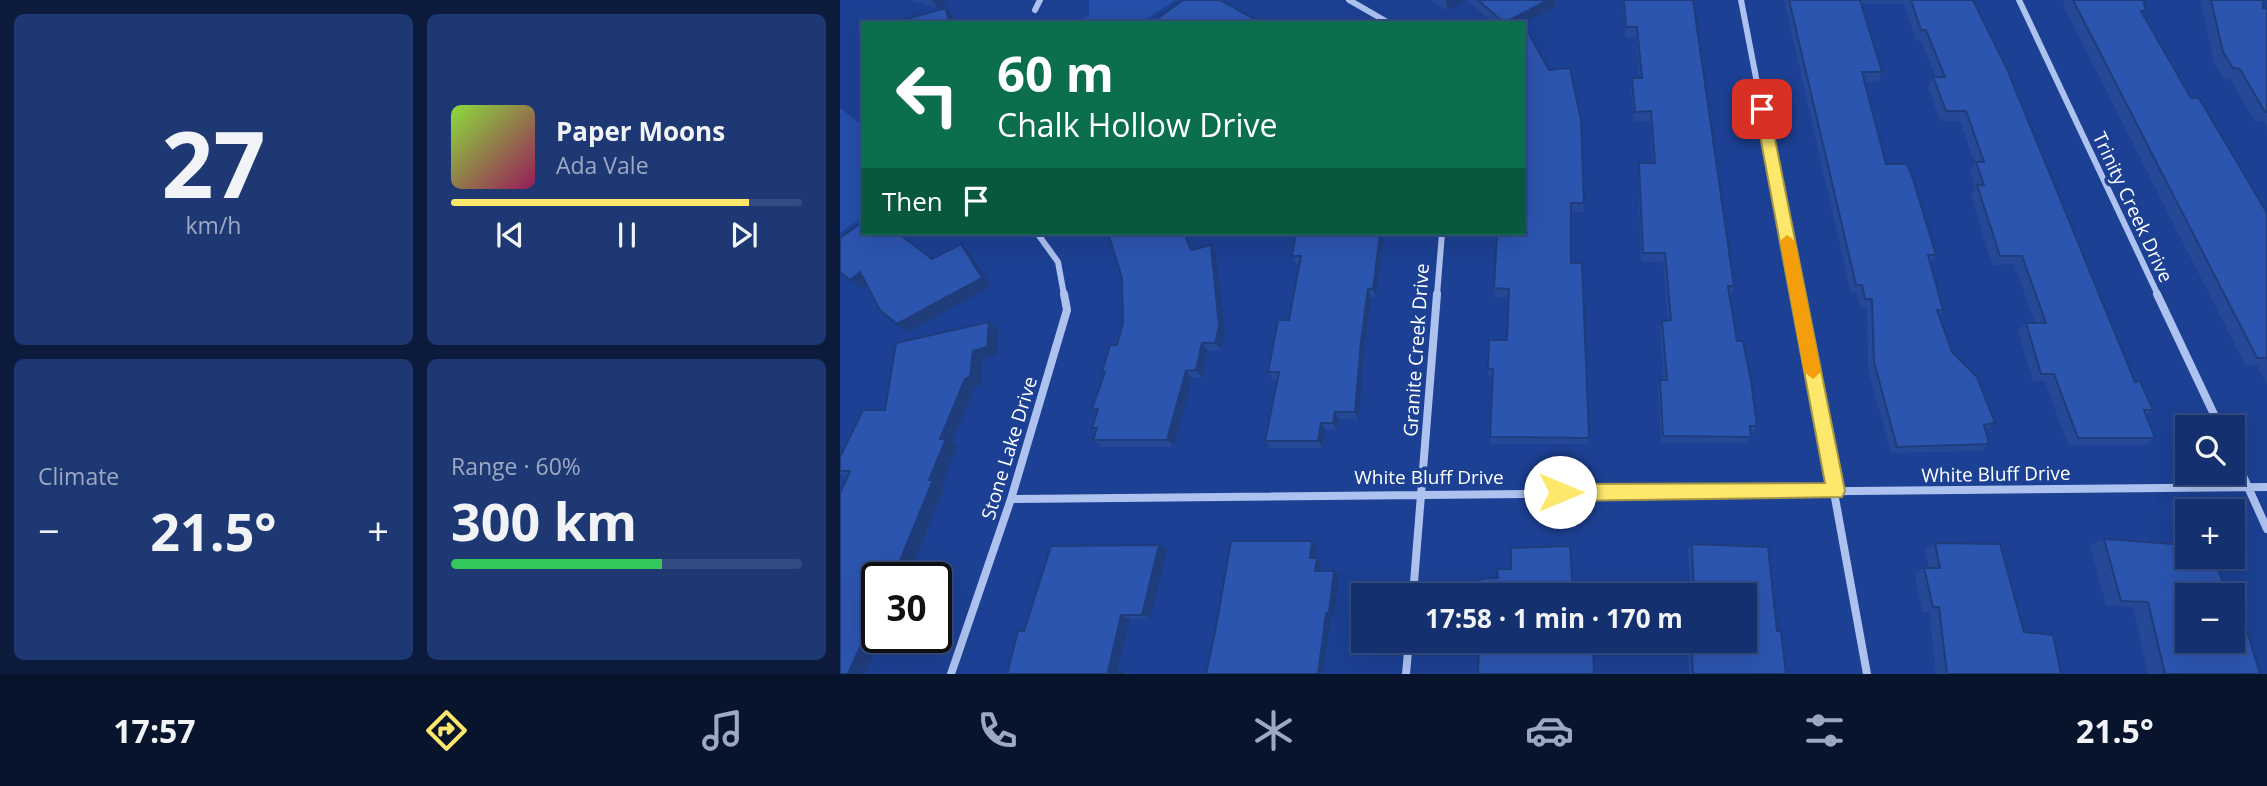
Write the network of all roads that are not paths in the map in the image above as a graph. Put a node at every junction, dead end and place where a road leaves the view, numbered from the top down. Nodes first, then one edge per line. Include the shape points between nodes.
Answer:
1 (1040, 0) edge
2 (1349, 0) edge
3 (1741, 0) edge
4 (2019, 0) edge
5 (1035, 10) dead end
6 (1385, 21) edge
7 (1038, 235) edge
8 (1442, 235) edge
9 (2214, 415) edge
10 (2245, 480) edge
11 (2248, 487) junction
12 (2267, 487) edge
13 (1836, 491) junction
14 (1422, 493) junction
15 (1011, 499) junction
16 (2267, 529) edge
17 (1414, 583) edge
18 (1408, 653) edge
19 (951, 674) edge
20 (1406, 674) edge
21 (1867, 674) edge

1 - 5 street
2 - 6 street
3 - 13 street
4 - 9 street, Trinity Creek Drive
7 - 15 street, Stone Lake Drive via 1058,262 1067,310
8 - 14 street, Granite Creek Drive
10 - 11 street
11 - 12 street, White Bluff Drive
11 - 13 street, White Bluff Drive
11 - 16 street
13 - 14 street, White Bluff Drive
13 - 21 street
14 - 15 street, White Bluff Drive
14 - 17 street, Granite Creek Drive
15 - 19 street, Stone Lake Drive
18 - 20 street

